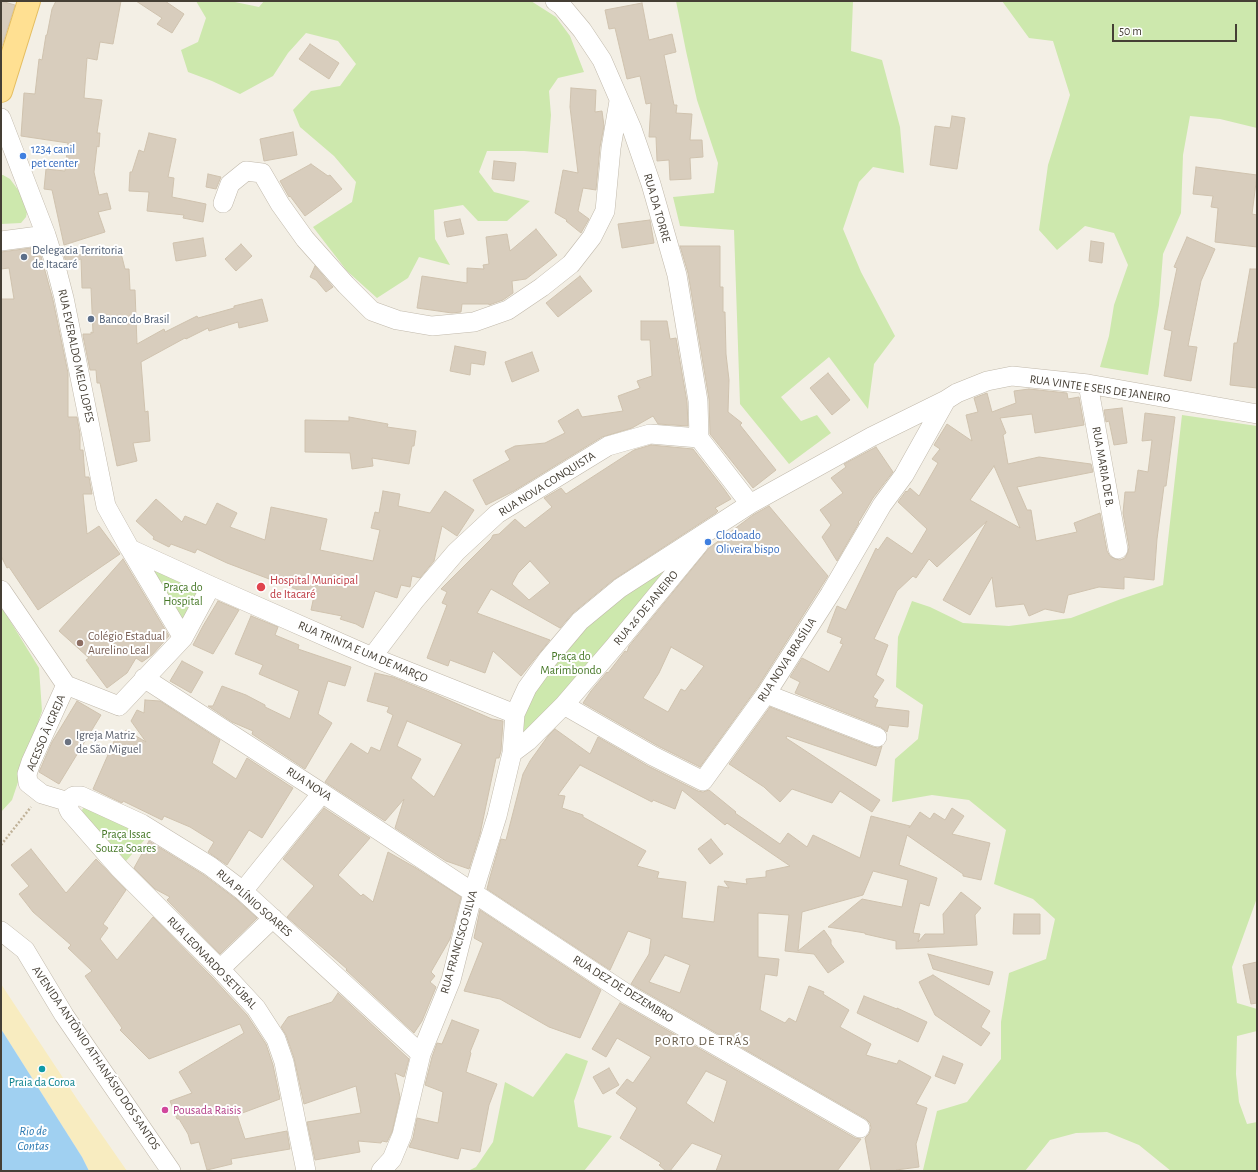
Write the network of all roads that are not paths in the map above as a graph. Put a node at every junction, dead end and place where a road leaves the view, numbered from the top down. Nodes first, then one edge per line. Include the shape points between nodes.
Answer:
1 (29, 1) edge
2 (558, 2) edge
3 (1, 91) edge
4 (619, 101) junction
5 (1, 118) edge
6 (223, 203) dead end
7 (46, 235) junction
8 (1, 241) edge
9 (1088, 384) junction
10 (946, 400) junction
11 (1257, 414) edge
12 (699, 438) junction
13 (750, 504) junction
14 (711, 530) junction
15 (130, 549) junction
16 (1118, 549) dead end
17 (211, 586) junction
18 (1, 590) edge
19 (183, 638) junction
20 (372, 656) junction
21 (144, 678) junction
22 (66, 685) junction
23 (766, 694) junction
24 (564, 705) junction
25 (515, 714) junction
26 (877, 737) dead end
27 (512, 753) junction
28 (322, 793) junction
29 (69, 805) junction
30 (243, 891) junction
31 (472, 893) junction
32 (273, 918) junction
33 (1, 931) edge
34 (220, 969) junction
35 (421, 1054) junction
36 (860, 1128) dead end
37 (171, 1171) edge
38 (306, 1171) edge
39 (381, 1171) edge

1 - 3 main road
2 - 4 street, RUA DA TORRE via 582,30 602,60
4 - 6 street via 605,210 592,237 572,264 542,287 508,310 474,322 432,326 397,320 372,311 305,239 262,173 246,171 230,184
4 - 12 street, RUA DA TORRE via 632,129 651,184 677,275 698,401
5 - 7 street, RUA EVERALDO MELO LOPES
7 - 8 street
7 - 15 street, RUA EVERALDO MELO LOPES via 64,298 106,506
9 - 10 street, RUA VINTE E SEIS DE JANEIRO via 1012,376 987,381
9 - 11 street, RUA VINTE E SEIS DE JANEIRO
9 - 16 street, RUA MARIA DE B.
10 - 13 street, RUA 26 DE JANEIRO via 871,437
10 - 23 street, RUA NOVA BRASÍLIA via 904,475 882,505 830,594
12 - 13 street
12 - 20 street, RUA NOVA CONQUISTA via 650,434 608,446 497,514 456,552
13 - 14 street, RUA 26 DE JANEIRO
14 - 24 street, RUA 26 DE JANEIRO
14 - 25 street, RUA 26 DE JANEIRO via 620,588 580,621 527,688
15 - 17 street
15 - 19 street
17 - 19 street
17 - 20 street, RUA TRINTA E UM DE MARÇO
18 - 22 street
19 - 21 street
20 - 25 street, RUA TRINTA E UM DE MARÇO
21 - 22 street via 119,706
21 - 28 street, RUA NOVA
22 - 29 street, ACESSO À IGREJA via 27,774 28,783 42,794
23 - 24 street, RUA NOVA BRASÍLIA via 703,781 653,756
23 - 26 street
24 - 27 street, RUA 26 DE JANEIRO via 528,741
25 - 27 street, RUA 26 DE JANEIRO
27 - 31 street, RUA FRANCISCO SILVA via 497,816
28 - 30 street
28 - 31 street, RUA NOVA
29 - 30 street, RUA PLÍNIO SOARES via 74,796 81,796 142,824 210,866
29 - 34 street, RUA LEONARDO SETÚBAL via 70,812 119,868
30 - 32 street, RUA PLÍNIO SOARES
31 - 35 street, RUA FRANCISCO SILVA via 451,980
31 - 36 street, RUA DEZ DE DEZEMBRO via 630,996
32 - 34 street
32 - 35 street, RUA PLÍNIO SOARES
33 - 37 street, AVENIDA ANTÔNIO ATHANÁSIO DOS SANTOS via 25,950 64,1015
34 - 38 street, RUA LEONARDO SETÚBAL via 256,1008 276,1039 284,1062
35 - 39 street, RUA FRANCISCO SILVA via 402,1135 392,1159

